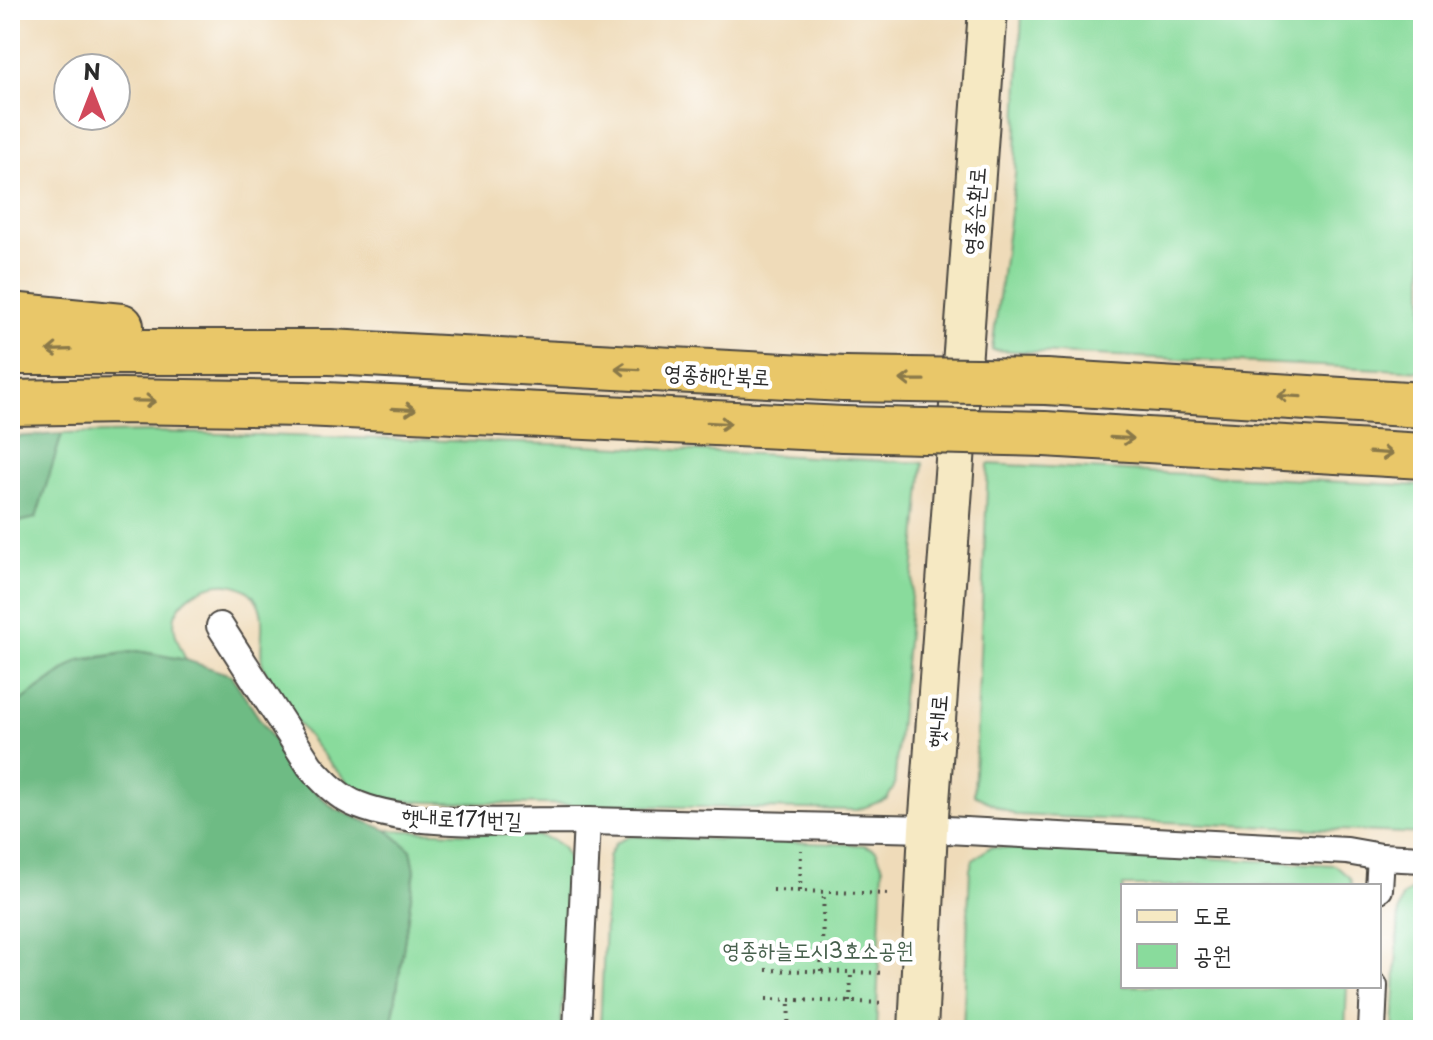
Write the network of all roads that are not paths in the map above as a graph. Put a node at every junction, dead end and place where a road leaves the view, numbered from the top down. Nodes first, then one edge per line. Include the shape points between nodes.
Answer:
1 (988, 10) edge
2 (10, 315) edge
3 (10, 352) edge
4 (330, 352) junction
5 (10, 403) edge
6 (1423, 405) edge
7 (958, 411) joint
8 (1423, 456) edge
9 (220, 626) dead end
10 (587, 821) junction
11 (928, 829) junction
12 (1381, 857) junction
13 (1423, 859) edge
14 (1379, 884) edge
15 (1374, 988) edge
16 (577, 1030) edge
17 (918, 1030) edge
18 (1372, 1030) edge

1 - 7 main road, 영종순환로
2 - 4 highway
4 -> 3 highway, 영종해안북로
6 -> 4 highway, 영종해안북로, bridge via 1046,382 844,379
5 -> 8 highway, bridge via 304,404 1044,434
7 - 11 main road, 햇내로
9 - 10 street, 햇내로171번길 via 310,766 354,804 409,817
10 - 11 street, 햇내로171번길
10 - 16 street
11 - 12 street, 햇내로171번길
11 - 17 main road, 햇내로
12 - 13 street, 햇내로171번길
12 - 14 street
15 - 18 street

